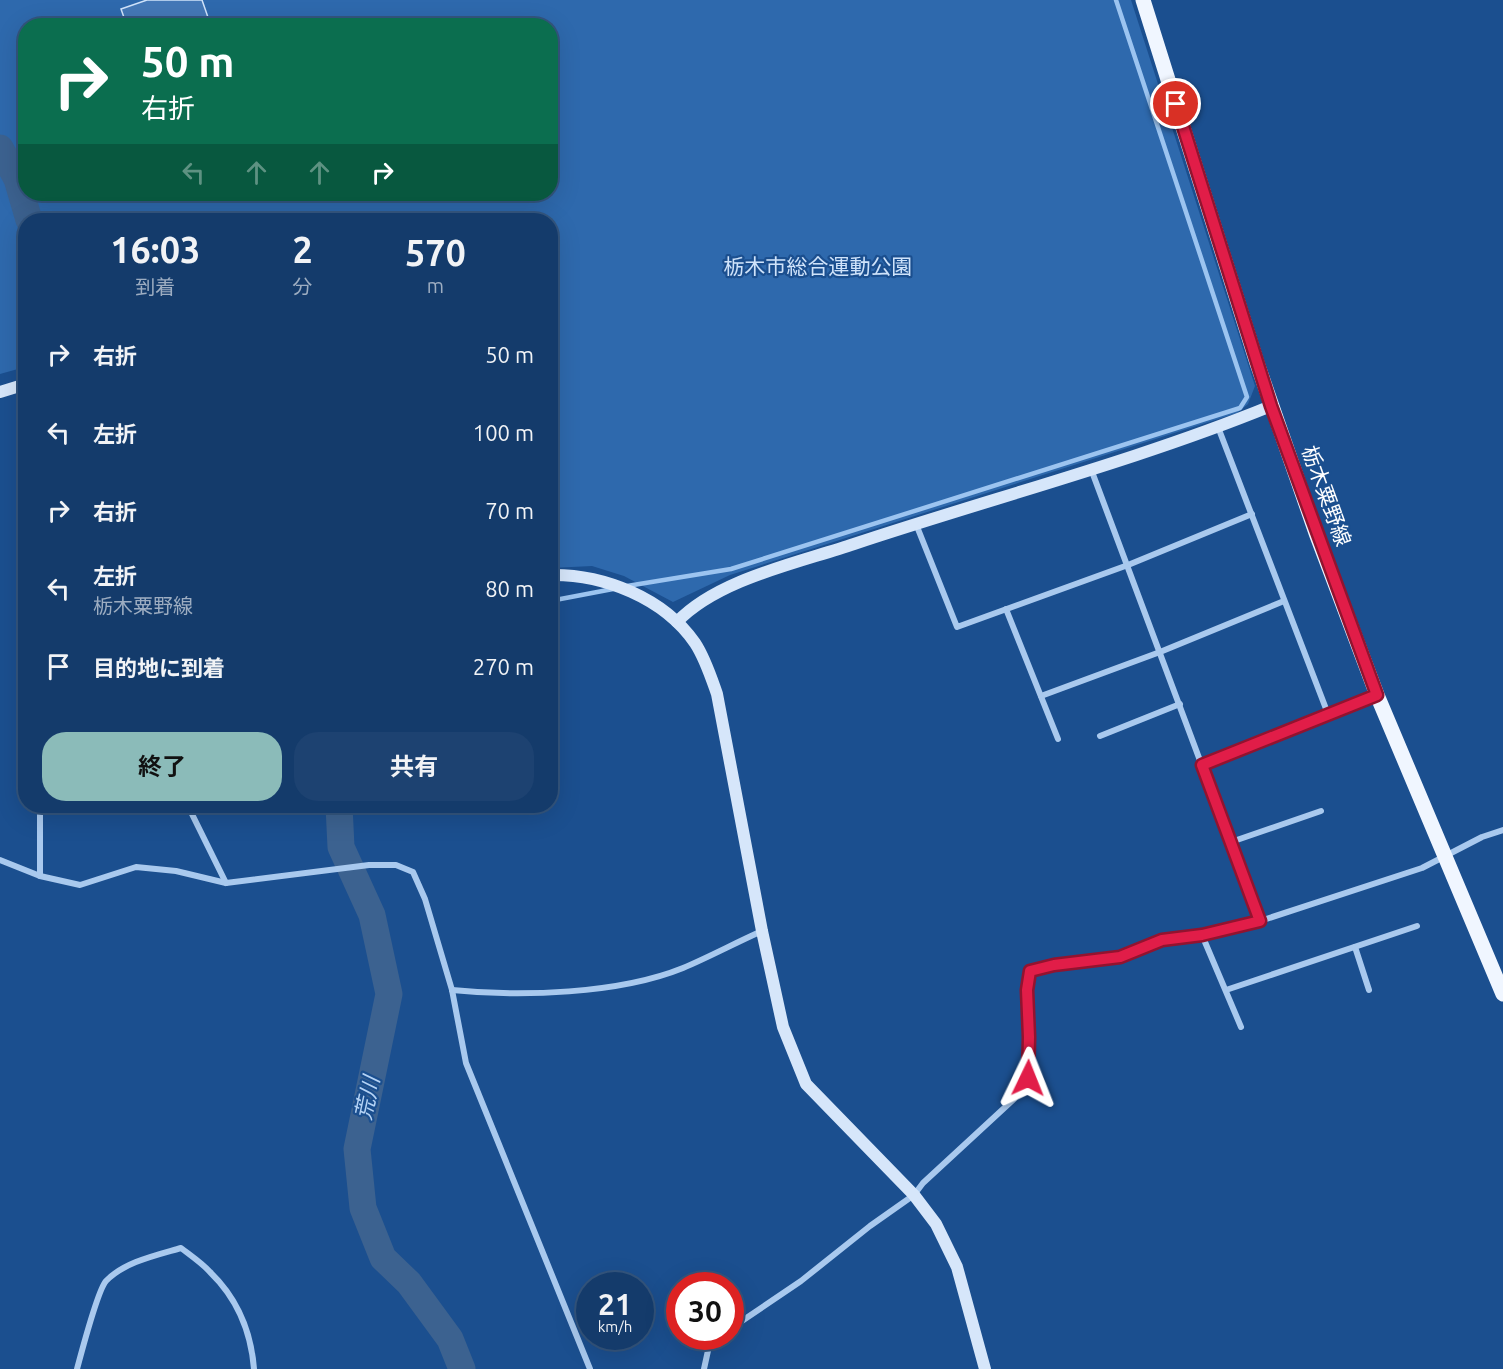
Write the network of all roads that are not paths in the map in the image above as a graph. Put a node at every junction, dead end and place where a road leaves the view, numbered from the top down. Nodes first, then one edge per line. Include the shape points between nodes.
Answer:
1 (1143, 0) edge
2 (18, 386) edge
3 (0, 392) edge
4 (1271, 406) junction
5 (1218, 426) junction
6 (1090, 468) junction
7 (1252, 514) junction
8 (916, 523) junction
9 (1128, 565) junction
10 (558, 576) edge
11 (1284, 601) junction
12 (1006, 609) junction
13 (677, 622) junction
14 (1160, 652) junction
15 (1377, 695) junction
16 (1041, 696) junction
17 (1180, 704) junction
18 (1328, 714) junction
19 (1100, 736) dead end
20 (1058, 739) dead end
21 (1202, 765) junction
22 (1321, 811) dead end
23 (40, 813) edge
24 (191, 813) edge
25 (1503, 830) edge
26 (1231, 842) junction
27 (1444, 857) junction
28 (0, 860) edge
29 (40, 876) junction
30 (226, 883) junction
31 (1260, 921) junction
32 (1417, 926) dead end
33 (762, 931) junction
34 (1202, 935) junction
35 (1355, 946) junction
36 (452, 990) junction
37 (1226, 990) junction
38 (1369, 990) dead end
39 (1503, 994) edge
40 (1241, 1027) dead end
41 (914, 1195) junction
42 (744, 1320) edge
43 (708, 1350) edge
44 (78, 1369) edge
45 (254, 1369) edge
46 (590, 1369) edge
47 (704, 1369) edge
48 (985, 1369) edge

1 - 4 main road, 栃木粟野線
2 - 3 street
4 - 5 street
4 - 15 main road, 栃木粟野線
5 - 6 street
5 - 7 street
6 - 8 street
6 - 9 street
7 - 9 street
7 - 11 street
8 - 12 street via 957,627
8 - 13 street via 737,583 706,598
9 - 12 street
9 - 14 street
10 - 13 street via 615,584 646,599
11 - 14 street
11 - 18 street
12 - 16 street
13 - 33 street via 695,643 717,694
14 - 16 street
14 - 17 street
15 - 18 street
15 - 27 main road, 栃木粟野線
16 - 20 street
17 - 19 street
17 - 21 street
18 - 21 street
21 - 26 street
22 - 26 street
23 - 29 street
24 - 30 street
25 - 27 street
26 - 31 street
27 - 31 street via 1422,868
27 - 39 main road, 栃木粟野線
28 - 29 street
29 - 30 street via 80,885 136,867 176,871
30 - 36 street via 369,865 396,865 413,872
31 - 34 street
32 - 35 street
33 - 36 street via 682,969 640,982 585,990
33 - 41 street via 783,1027 806,1084
34 - 37 street
34 - 41 street via 1162,940 1120,957 1030,971 1028,1078 1014,1099
35 - 37 street
35 - 38 street
36 - 46 street via 466,1063
37 - 40 street
41 - 42 street
41 - 48 street via 936,1224 957,1267
43 - 47 street
44 - 45 street via 105,1282 132,1263 181,1248 210,1272 238,1308 252,1344

